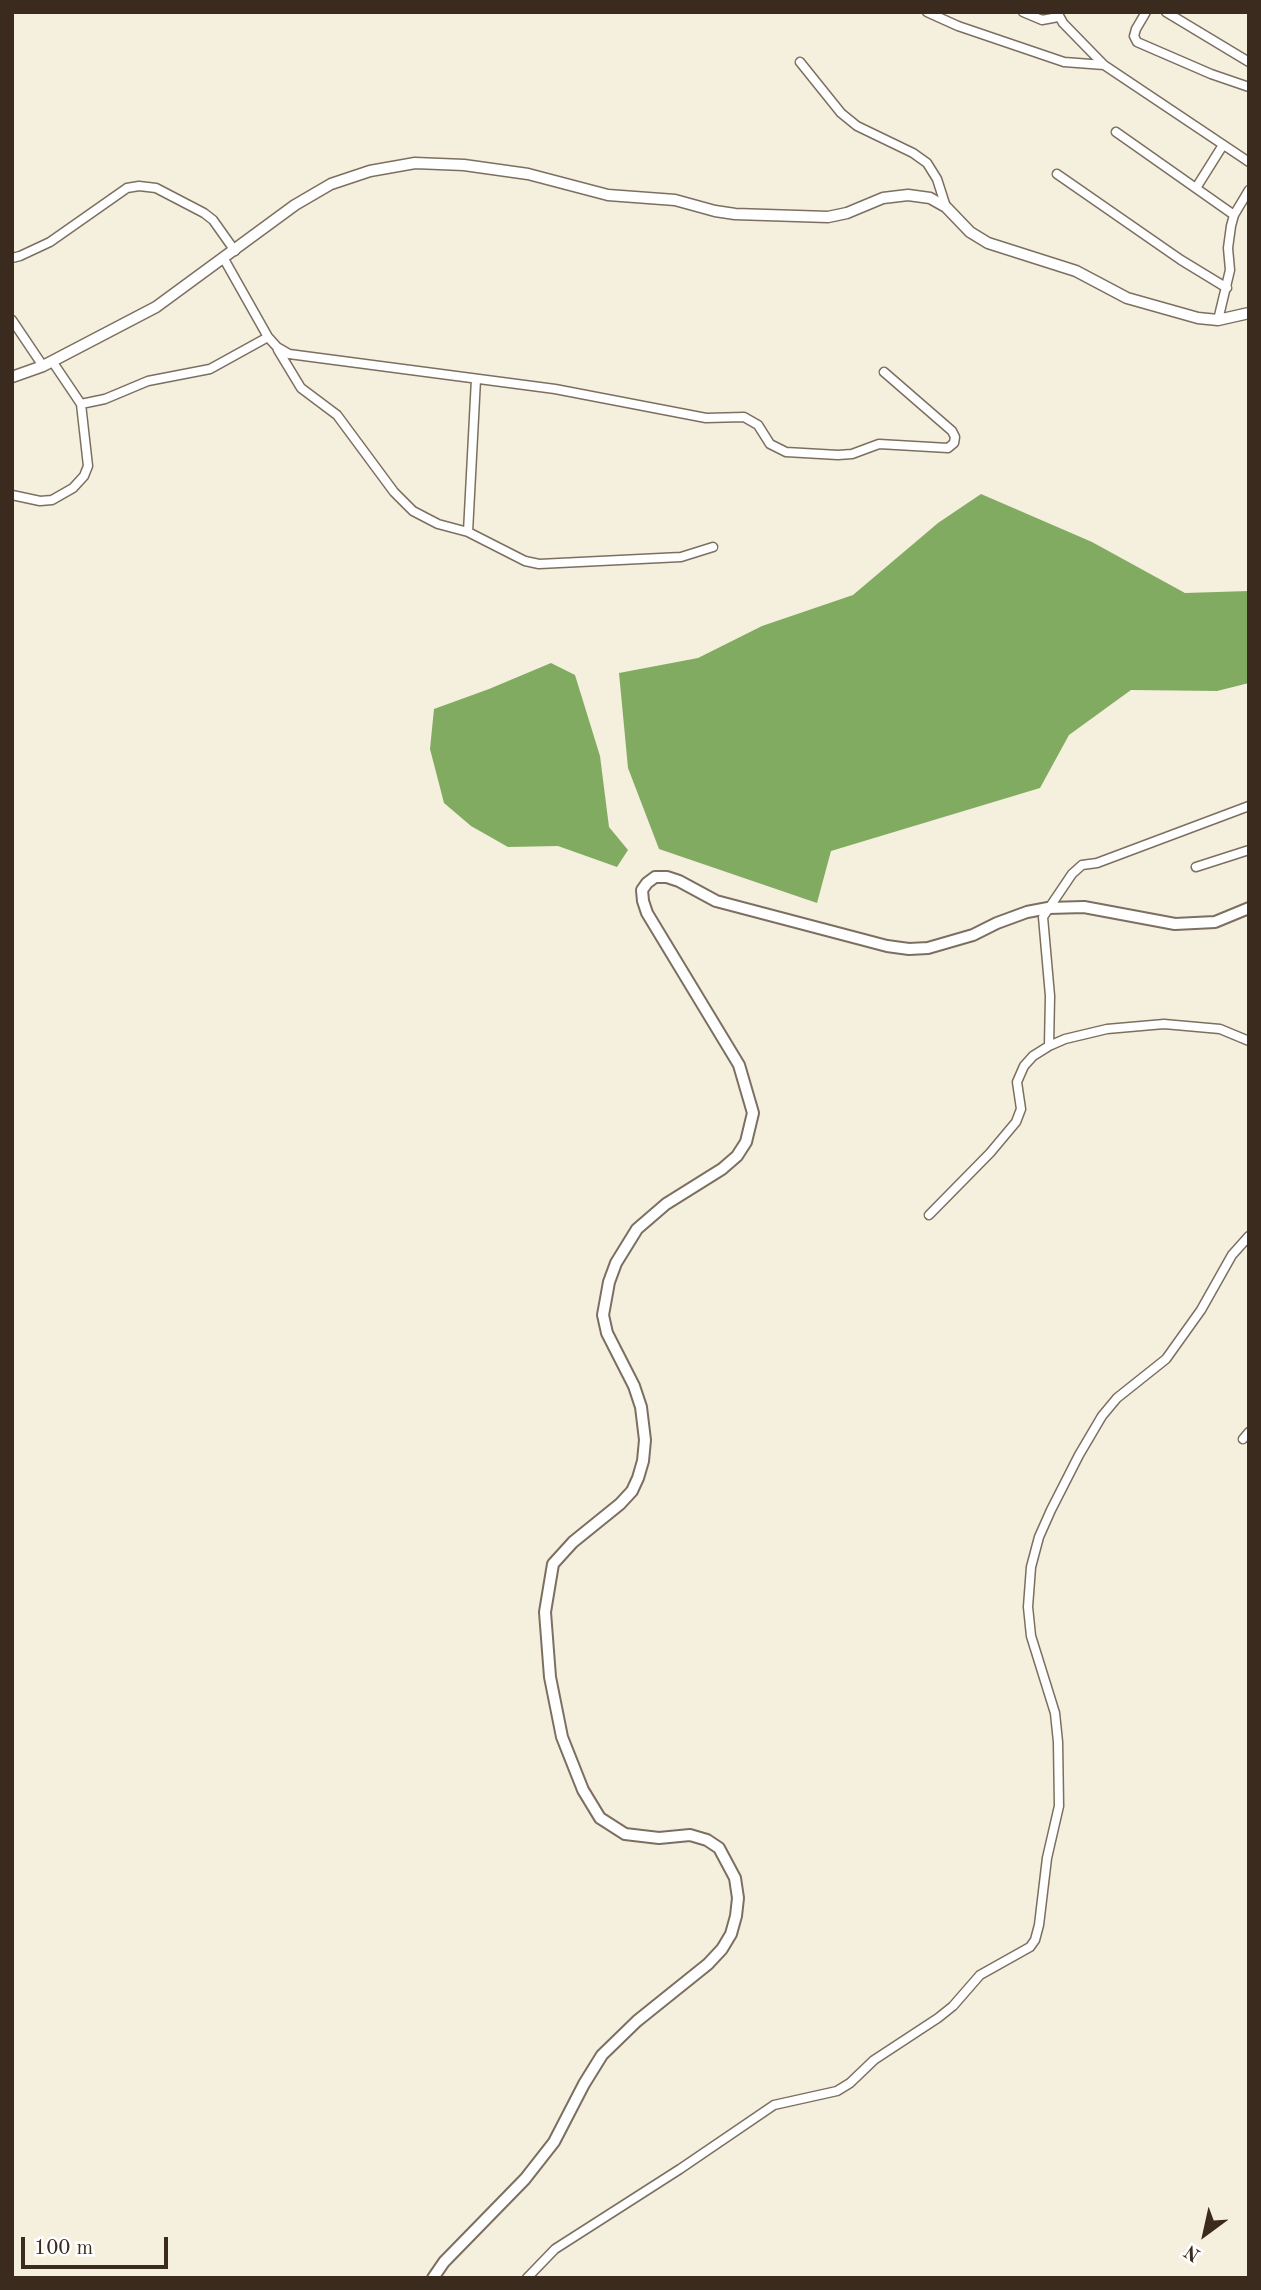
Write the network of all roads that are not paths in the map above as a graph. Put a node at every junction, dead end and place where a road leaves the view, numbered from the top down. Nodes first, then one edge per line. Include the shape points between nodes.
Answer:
1 (927, 12) edge
2 (1023, 12) edge
3 (1146, 12) edge
4 (1166, 12) edge
5 (1057, 15) edge
6 (800, 62) dead end
7 (1249, 62) edge
8 (1104, 65) junction
9 (1249, 87) edge
10 (1116, 132) dead end
11 (1223, 145) junction
12 (1249, 162) edge
13 (1058, 174) dead end
14 (1196, 188) junction
15 (1249, 190) edge
16 (946, 207) junction
17 (1234, 215) junction
18 (235, 251) junction
19 (12, 258) edge
20 (224, 259) junction
21 (1227, 288) junction
22 (1249, 313) edge
23 (12, 320) edge
24 (1218, 320) junction
25 (268, 337) junction
26 (277, 347) junction
27 (48, 363) junction
28 (884, 372) dead end
29 (12, 377) edge
30 (476, 379) junction
31 (82, 404) junction
32 (12, 495) edge
33 (468, 532) junction
34 (713, 547) dead end
35 (1249, 806) edge
36 (1249, 850) edge
37 (1196, 867) dead end
38 (1048, 908) junction
39 (1249, 908) edge
40 (1249, 1041) edge
41 (1049, 1046) junction
42 (929, 1215) dead end
43 (1249, 1236) edge
44 (433, 2278) edge
45 (527, 2278) edge

1 - 8 street via 1064,62
2 - 5 street via 1042,20
3 - 9 street via 1134,36 1138,42
4 - 7 street
5 - 8 street
6 - 16 street via 841,113 927,163
8 - 11 street
10 - 14 street
11 - 12 street
11 - 14 street
13 - 21 street
14 - 17 street
15 - 17 street
16 - 18 street via 930,198 908,195 883,198 828,217 735,214 675,200 608,195 528,174 464,164 415,163 331,184
16 - 24 street via 988,243 1076,271 1127,298
17 - 21 street
18 - 19 street via 204,213 156,188 139,186 127,188 50,242
18 - 20 street
20 - 25 street
20 - 27 street via 156,307
21 - 24 street
22 - 24 street
23 - 27 street
25 - 26 street
25 - 31 street via 209,369 148,381
26 - 30 street via 289,354
26 - 33 street via 301,388 337,415 413,511
27 - 29 street
27 - 31 street
28 - 30 street via 952,431 954,443 948,448 879,444 838,455 786,452 770,444 758,425 744,417 706,418
30 - 33 street
31 - 32 street via 88,466 84,476 52,500
33 - 34 street via 540,564 681,557
35 - 38 street via 1082,865
36 - 37 street
38 - 39 main road via 1084,907 1175,924 1215,922
38 - 41 street via 1042,923 1050,996
38 - 44 main road via 1007,919 973,935 909,949 716,901 667,877 655,877 642,890 647,913 739,1065 753,1113 746,1142 737,1156 637,1229 616,1262 603,1315 641,1407 643,1461 632,1491 553,1564 545,1612 550,1677 562,1737 600,1818 625,1834 690,1835 719,1848 735,1878 736,1916 722,1950 601,2055 554,2143
40 - 41 street via 1220,1030 1164,1024 1107,1029
41 - 42 street via 1024,1066 1017,1082 1021,1109 1016,1122
43 - 45 street via 1166,1359 1102,1416 1039,1536 1028,1607 1031,1636 1055,1713 1059,1806 1046,1858 1035,1940 981,1975 953,2006 873,2060 844,2087 774,2105 555,2249

